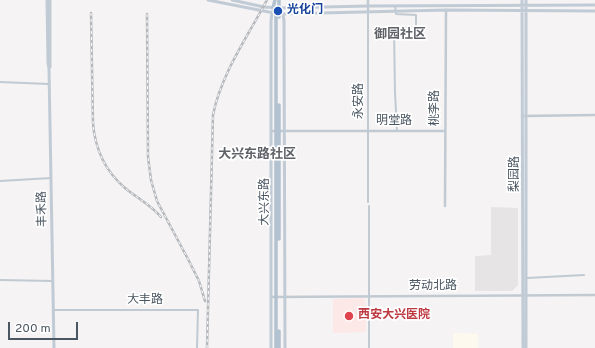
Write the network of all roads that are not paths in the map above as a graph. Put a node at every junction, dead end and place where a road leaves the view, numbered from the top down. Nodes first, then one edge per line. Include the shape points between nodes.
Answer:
1 (48, 0) edge
2 (208, 0) edge
3 (232, 0) edge
4 (273, 0) edge
5 (280, 0) edge
6 (368, 0) edge
7 (522, 0) edge
8 (526, 0) edge
9 (595, 5) edge
10 (368, 6) junction
11 (396, 6) junction
12 (524, 6) junction
13 (273, 8) junction
14 (279, 8) junction
15 (446, 10) junction
16 (396, 11) junction
17 (524, 11) junction
18 (595, 11) edge
19 (368, 12) junction
20 (276, 13) junction
21 (284, 14) junction
22 (0, 82) edge
23 (50, 84) junction
24 (595, 115) edge
25 (524, 116) junction
26 (271, 131) junction
27 (278, 131) junction
28 (284, 131) junction
29 (369, 131) junction
30 (397, 131) junction
31 (445, 131) junction
32 (51, 178) junction
33 (0, 181) edge
34 (368, 202) dead end
35 (369, 206) dead end
36 (445, 206) dead end
37 (584, 275) dead end
38 (526, 278) junction
39 (0, 280) edge
40 (53, 281) junction
41 (524, 295) junction
42 (595, 295) edge
43 (369, 296) junction
44 (271, 297) junction
45 (278, 297) junction
46 (285, 297) junction
47 (53, 310) junction
48 (54, 348) edge
49 (198, 348) edge
50 (271, 348) edge
51 (278, 348) edge
52 (285, 348) edge
53 (369, 348) edge
54 (522, 348) edge
55 (526, 348) edge

1 - 23 main road, 丰禾路
2 - 20 main road
3 - 13 main road
4 - 13 main road
5 - 14 main road, 大兴东路
6 - 10 street, 永安路
7 - 12 main road, 梨园路
8 - 12 main road, 梨园路
9 - 12 main road
10 - 11 main road
10 - 14 main road
10 - 19 street, 永安路
11 - 12 main road
11 - 16 street
12 - 17 main road, 梨园路
13 - 14 main road
13 - 20 main road, 大兴东路
14 - 20 main road, 大兴东路
14 - 21 main road
15 - 16 main road
15 - 17 main road
15 - 31 street, 桃李路
16 - 19 main road
16 - 30 street via 396,14 416,15 416,27 394,29
17 - 18 main road
17 - 25 main road, 梨园路
19 - 21 main road
19 - 29 street, 永安路
20 - 21 main road
20 - 26 main road via 271,29
20 - 27 main road, 大兴东路
21 - 28 main road
22 - 23 street
23 - 32 main road, 丰禾路
24 - 25 street
25 - 38 main road, 梨园路
25 - 41 main road, 梨园路
26 - 27 street, 明堂路
26 - 44 main road
27 - 28 street, 明堂路
27 - 45 main road, 大兴东路
28 - 29 street, 明堂路
28 - 46 main road
29 - 30 street, 明堂路
29 - 34 street, 永安路
30 - 31 street, 明堂路
31 - 36 street, 桃李路
32 - 33 street
32 - 40 main road, 丰禾路
35 - 43 street
37 - 38 street
38 - 41 main road, 梨园路
39 - 40 street
40 - 47 main road, 丰禾路
41 - 42 street, 劳动北路
41 - 43 street, 劳动北路
41 - 54 main road, 梨园路
41 - 55 main road, 梨园路
43 - 46 street, 劳动北路
43 - 53 street
44 - 45 street, 劳动北路
44 - 50 main road
45 - 46 street, 劳动北路
45 - 51 main road, 大兴东路
46 - 52 main road
47 - 48 main road, 丰禾路
47 - 49 street, 大丰路 via 198,310

